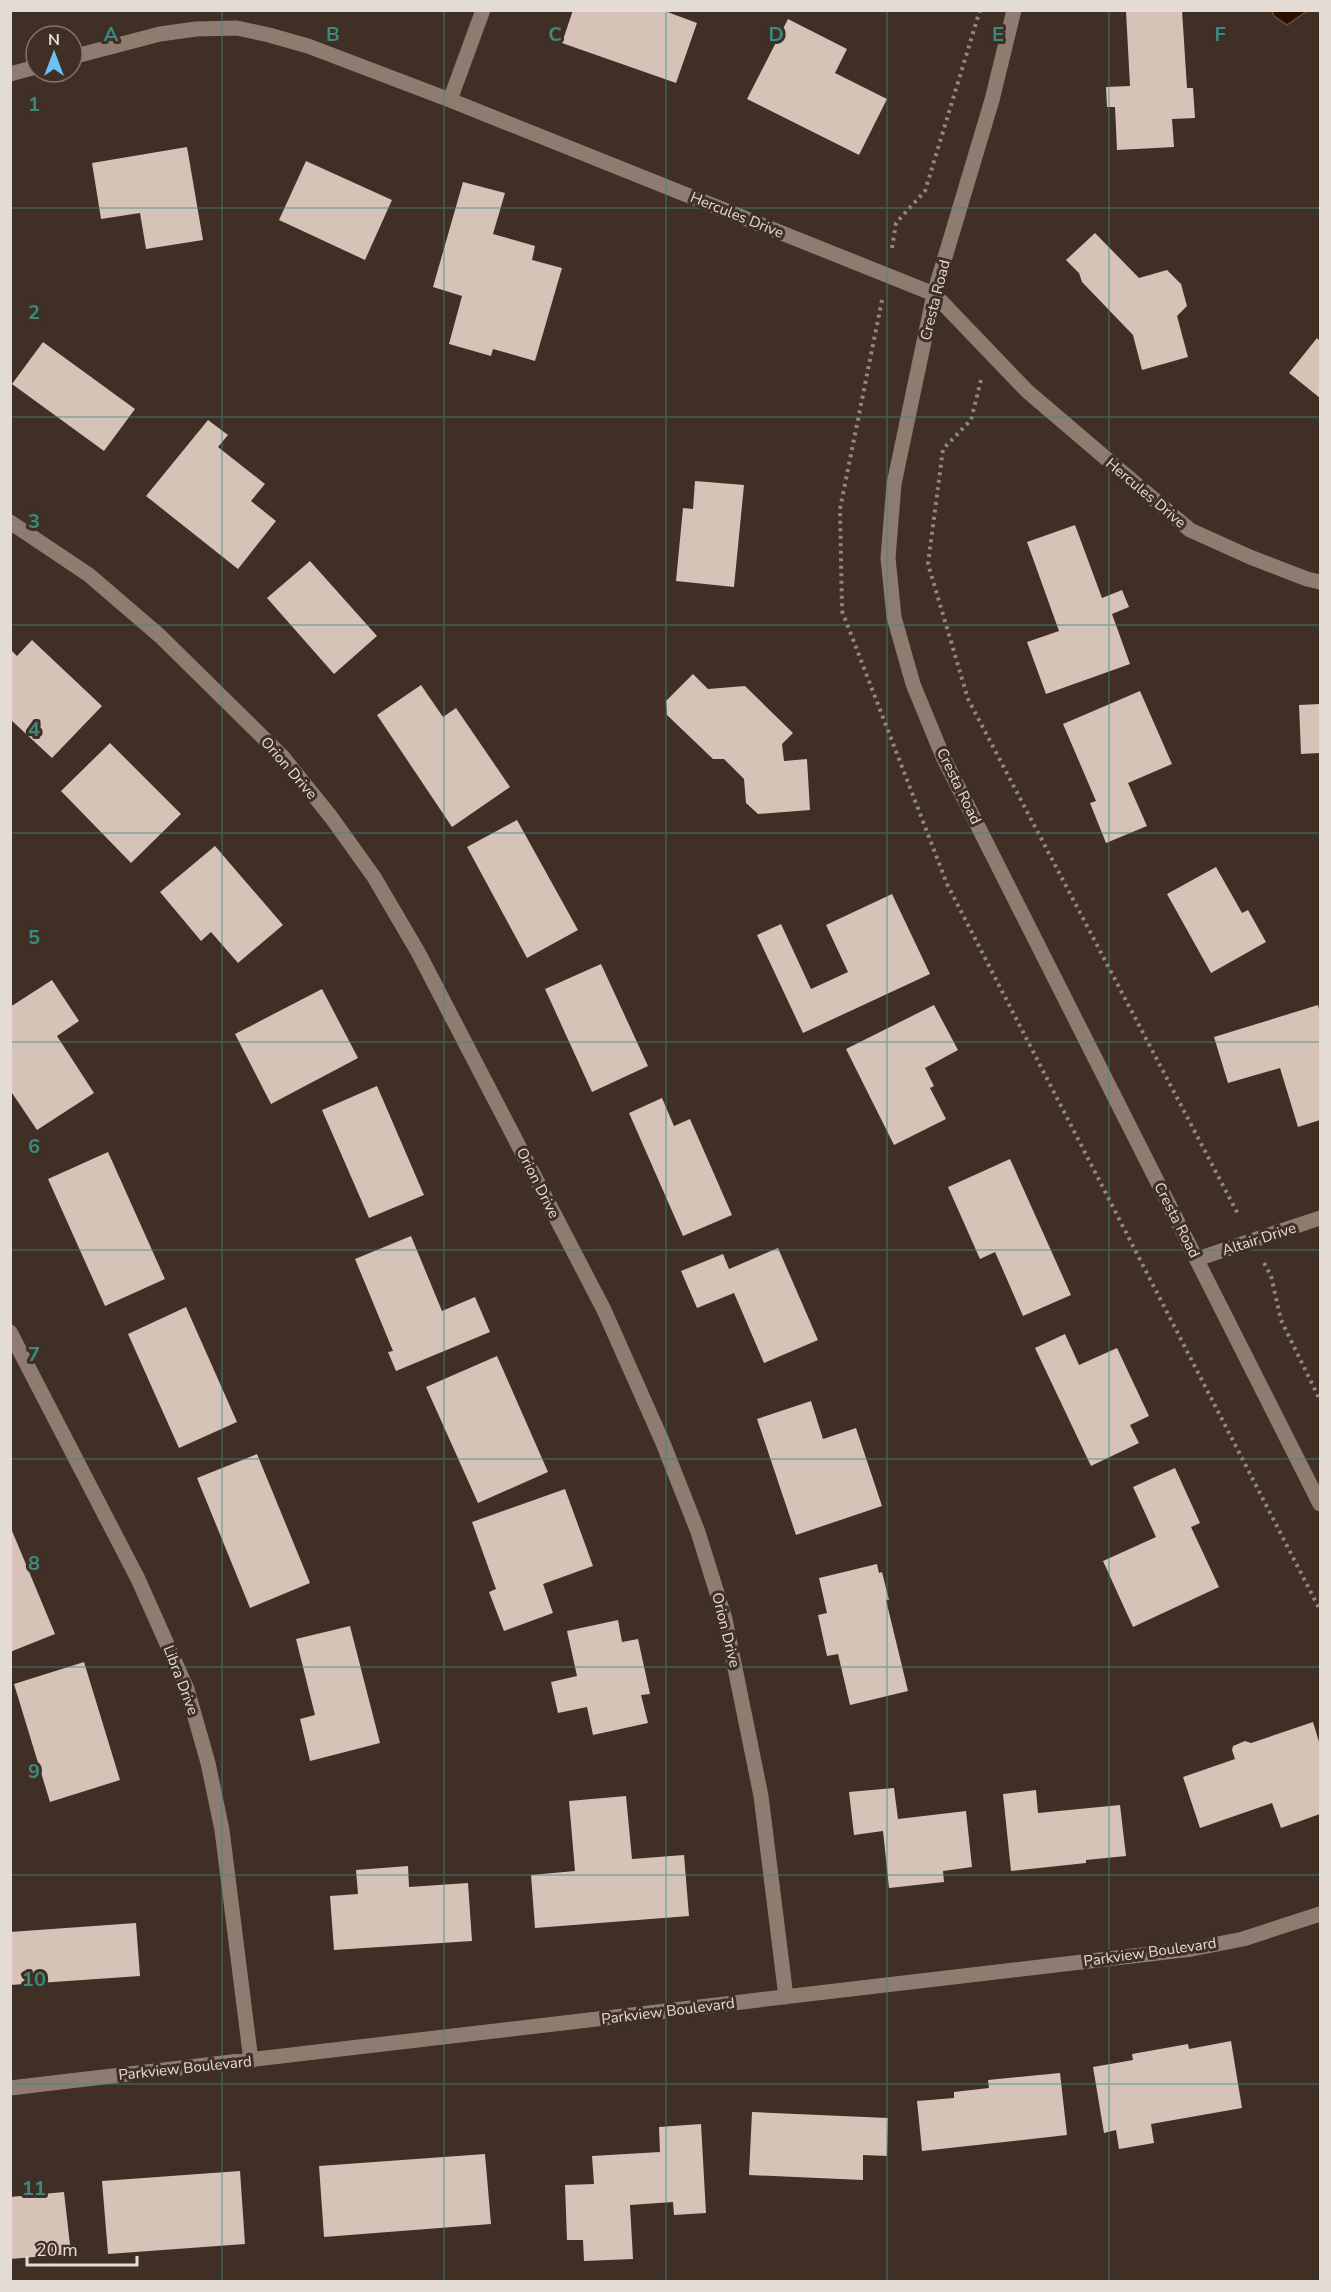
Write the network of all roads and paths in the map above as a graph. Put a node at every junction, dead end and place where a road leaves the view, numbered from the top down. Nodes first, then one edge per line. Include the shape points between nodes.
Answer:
1 (483, 10) edge
2 (1014, 10) edge
3 (84, 54) edge
4 (450, 100) junction
5 (934, 294) junction
6 (987, 350) junction
7 (10, 522) edge
8 (1320, 582) edge
9 (1320, 1218) edge
10 (1252, 1241) junction
11 (1197, 1259) junction
12 (10, 1332) edge
13 (1320, 1400) edge
14 (1320, 1504) edge
15 (1320, 1914) edge
16 (786, 1997) junction
17 (251, 2061) junction
18 (10, 2088) edge

1 - 4 street
2 - 5 street, Cresta Road via 992,100
3 - 4 street, Hercules Drive via 160,34 237,28 308,46
4 - 5 street, Hercules Drive
5 - 6 street, Hercules Drive
5 - 11 street, Cresta Road via 894,484 888,558 894,617 913,684 943,757
6 - 8 street, Hercules Drive via 1027,392 1190,530
6 - 10 path via 971,420 943,449 928,564 968,699
7 - 16 street, Orion Drive via 89,575 160,636 282,756 374,877 424,963 604,1310 698,1533 726,1618 750,1734
9 - 10 street, Altair Drive
10 - 11 street, Altair Drive
10 - 13 path via 1271,1276 1281,1320
11 - 14 street, Cresta Road
12 - 17 street, Libra Drive via 138,1580 187,1689 222,1830
15 - 16 street, Parkview Boulevard via 1243,1939 1192,1949
16 - 17 street, Parkview Boulevard
17 - 18 street, Parkview Boulevard

